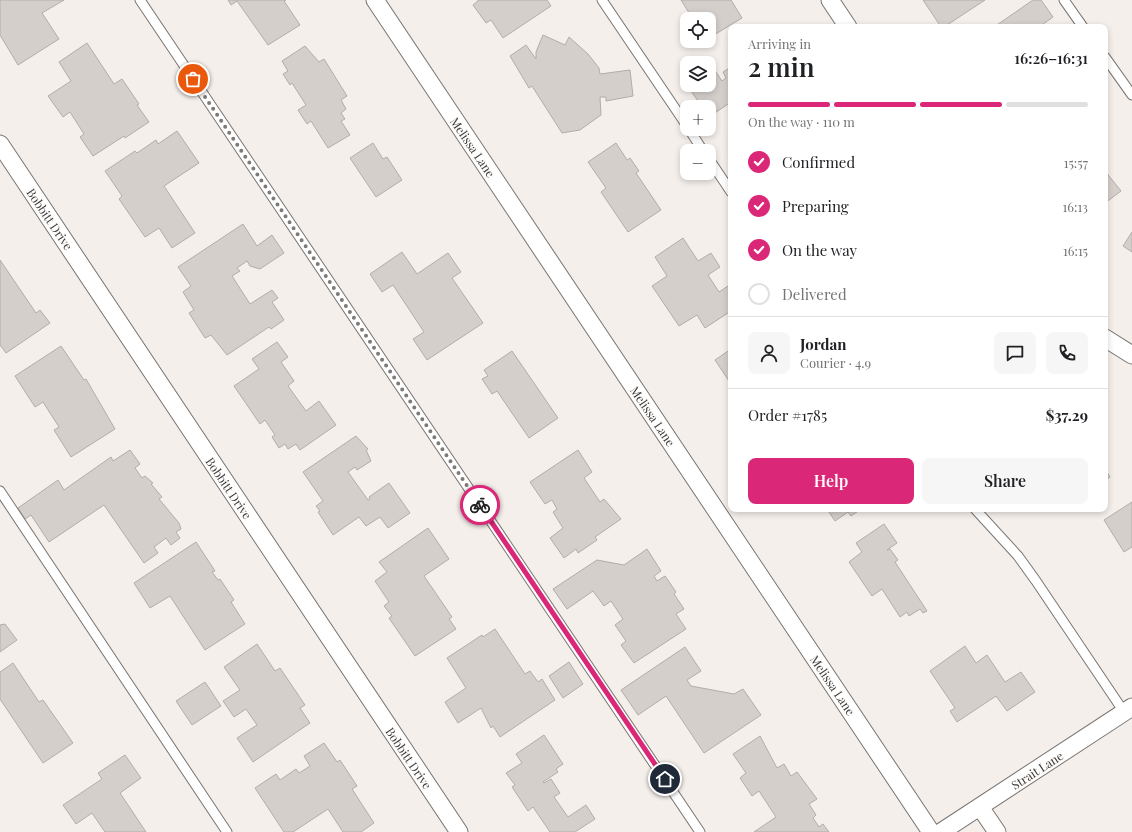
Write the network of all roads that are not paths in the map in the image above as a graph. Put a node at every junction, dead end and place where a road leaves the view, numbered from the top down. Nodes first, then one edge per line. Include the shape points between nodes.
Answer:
1 (140, 0) edge
2 (375, 0) edge
3 (602, 0) edge
4 (830, 0) edge
5 (1064, 0) edge
6 (846, 24) edge
7 (1081, 24) edge
8 (1108, 61) edge
9 (1132, 95) edge
10 (680, 116) edge
11 (0, 144) edge
12 (716, 170) edge
13 (728, 188) edge
14 (1108, 340) edge
15 (1132, 355) edge
16 (0, 491) edge
17 (978, 512) edge
18 (1128, 709) edge
19 (980, 807) junction
20 (227, 832) edge
21 (459, 832) edge
22 (700, 832) edge
23 (931, 832) edge
24 (941, 832) edge
25 (997, 832) edge

1 - 22 lane
2 - 23 street, Melissa Lane
3 - 10 lane
4 - 6 street
5 - 7 lane
8 - 9 lane
11 - 21 street, Bobbitt Drive
12 - 13 lane
14 - 15 street
16 - 20 lane
17 - 18 lane via 1018,556
18 - 19 street, Strait Lane
19 - 24 street, Strait Lane
19 - 25 street

